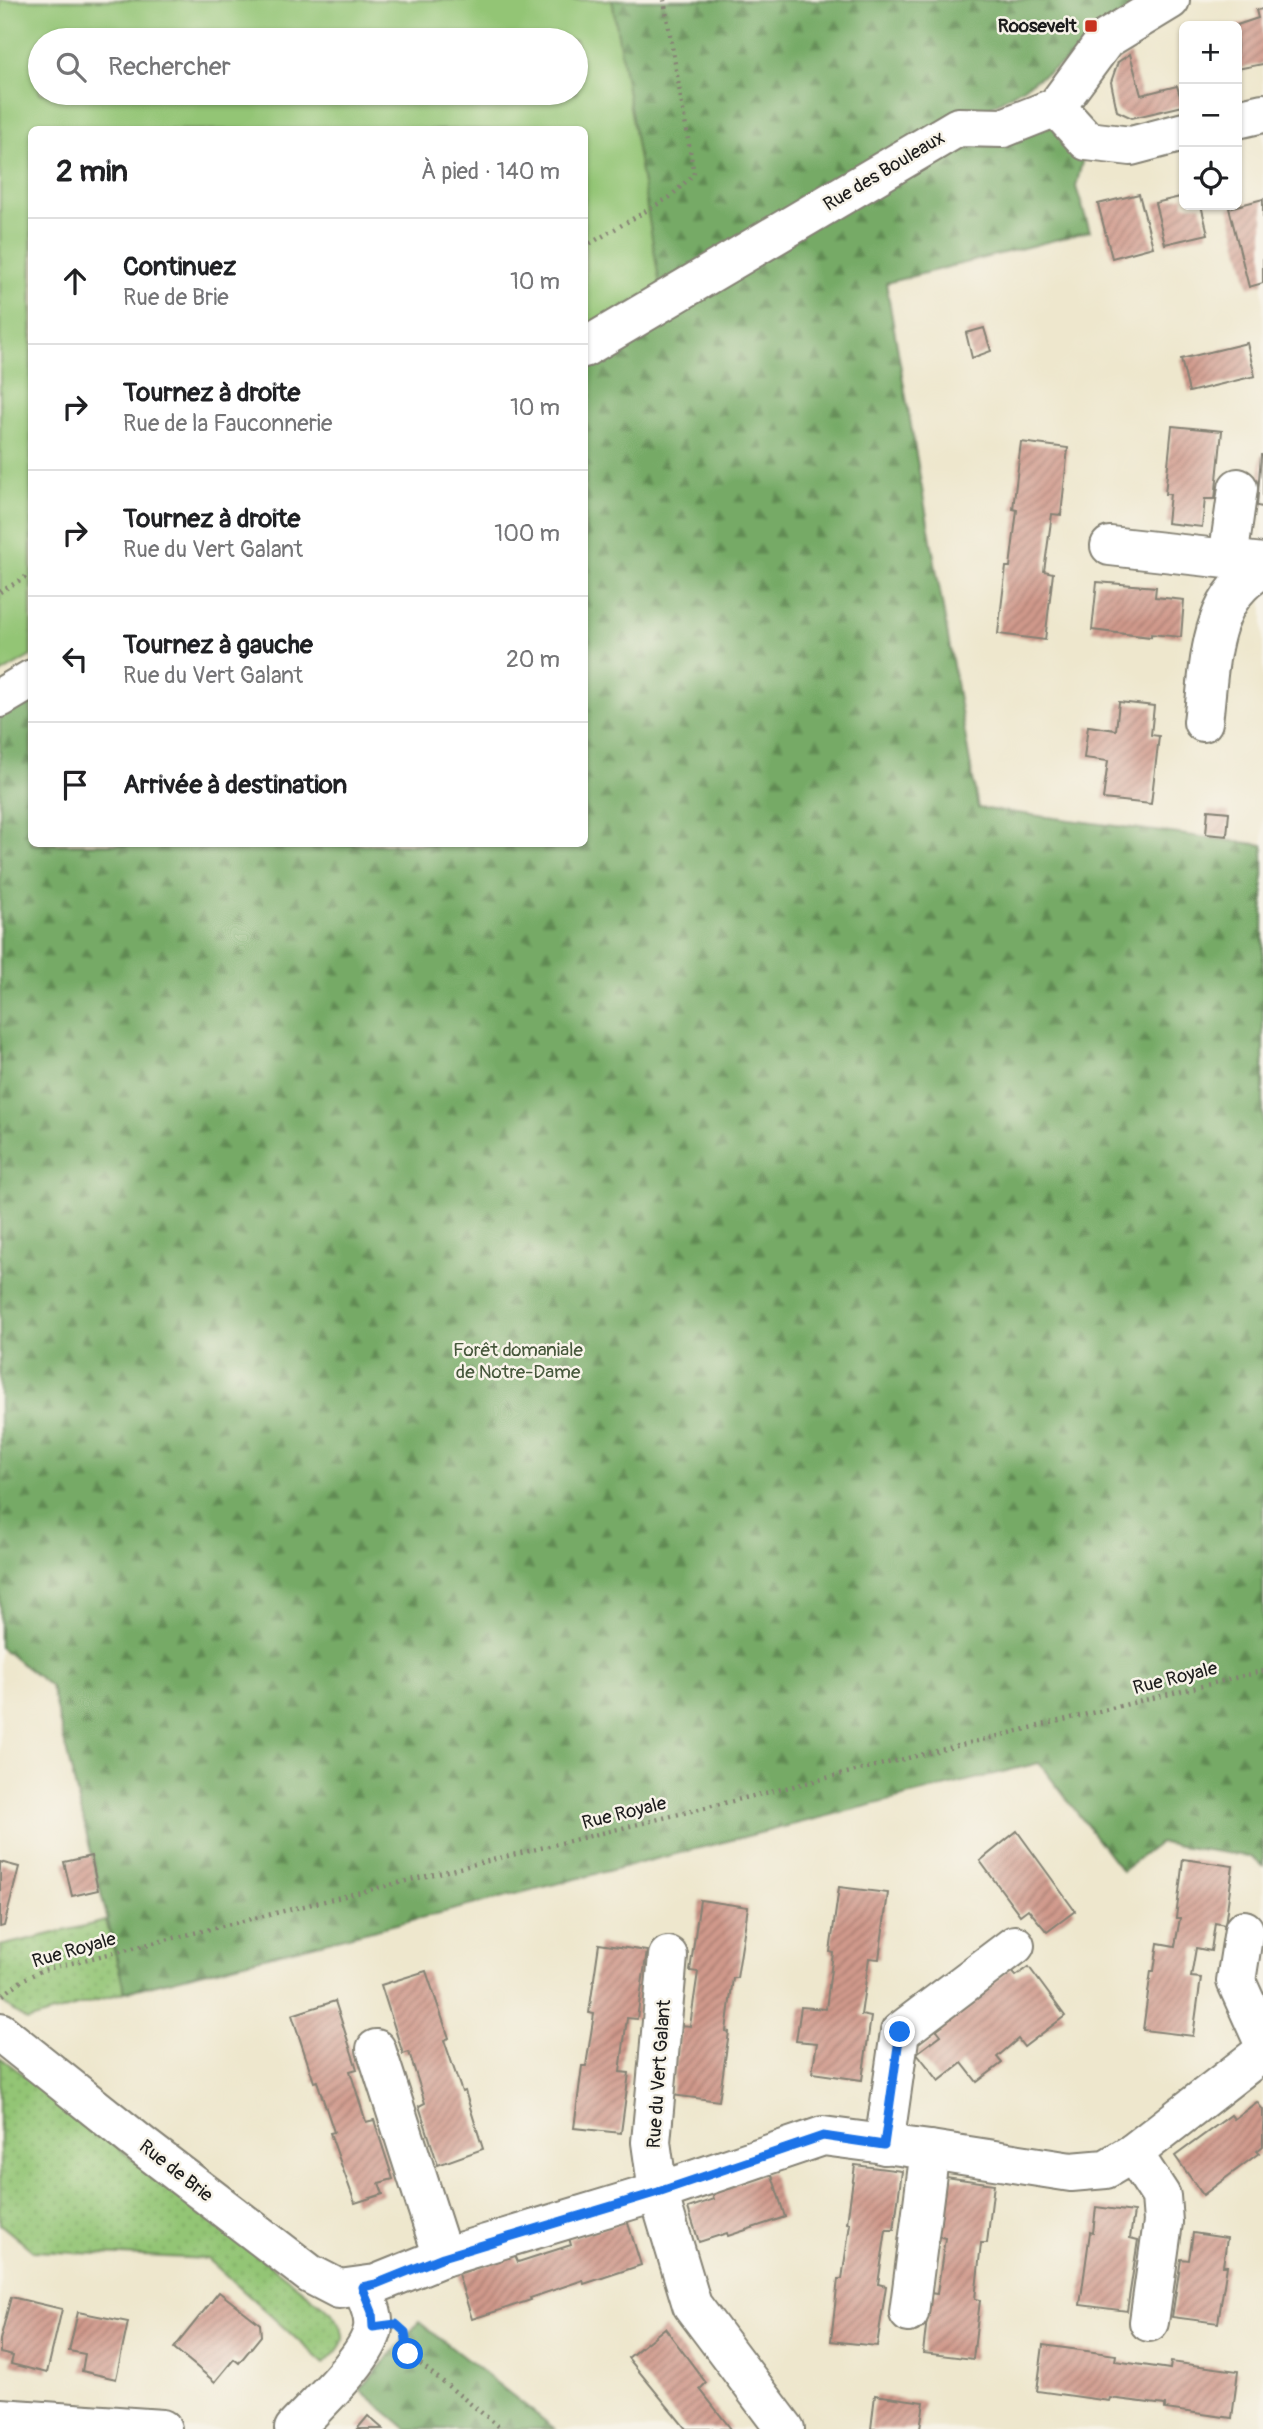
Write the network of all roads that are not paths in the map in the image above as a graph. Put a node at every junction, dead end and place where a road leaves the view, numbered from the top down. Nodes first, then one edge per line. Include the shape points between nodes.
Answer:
1 (1170, 0) edge
2 (1056, 107) junction
3 (1263, 113) edge
4 (1242, 118) edge
5 (1179, 133) edge
6 (588, 346) edge
7 (1238, 488) dead end
8 (1110, 546) dead end
9 (1251, 564) edge
10 (28, 682) edge
11 (0, 698) edge
12 (1203, 722) dead end
13 (1244, 1930) dead end
14 (1015, 1945) dead end
15 (668, 1956) dead end
16 (0, 2032) edge
17 (1263, 2041) edge
18 (376, 2049) dead end
19 (1263, 2052) edge
20 (884, 2145) junction
21 (930, 2150) junction
22 (1133, 2153) junction
23 (658, 2192) junction
24 (443, 2257) junction
25 (362, 2287) junction
26 (909, 2313) dead end
27 (1149, 2322) dead end
28 (0, 2418) edge
29 (162, 2429) edge
30 (293, 2429) edge
31 (785, 2429) edge

1 - 2 street via 1106,39
2 - 5 street via 1087,141 1131,146
2 - 6 street, Rue des Bouleaux via 1003,128 958,127
3 - 4 street
7 - 9 street
8 - 9 street
9 - 12 street via 1253,574 1231,594 1215,629
10 - 11 street
13 - 17 street via 1236,1981
14 - 20 street via 900,2032
15 - 23 street, Rue du Vert Galant via 651,2142
16 - 25 street, Rue de Brie via 310,2274 339,2289
18 - 24 street
19 - 22 street
20 - 21 street
20 - 23 street via 823,2136
21 - 22 street via 1071,2172 1106,2169
21 - 26 street
22 - 27 street via 1161,2196 1163,2222
23 - 24 street
23 - 31 street, Rue du Vert Galant via 692,2305
24 - 25 street
25 - 30 street via 372,2312 368,2345
28 - 29 street

